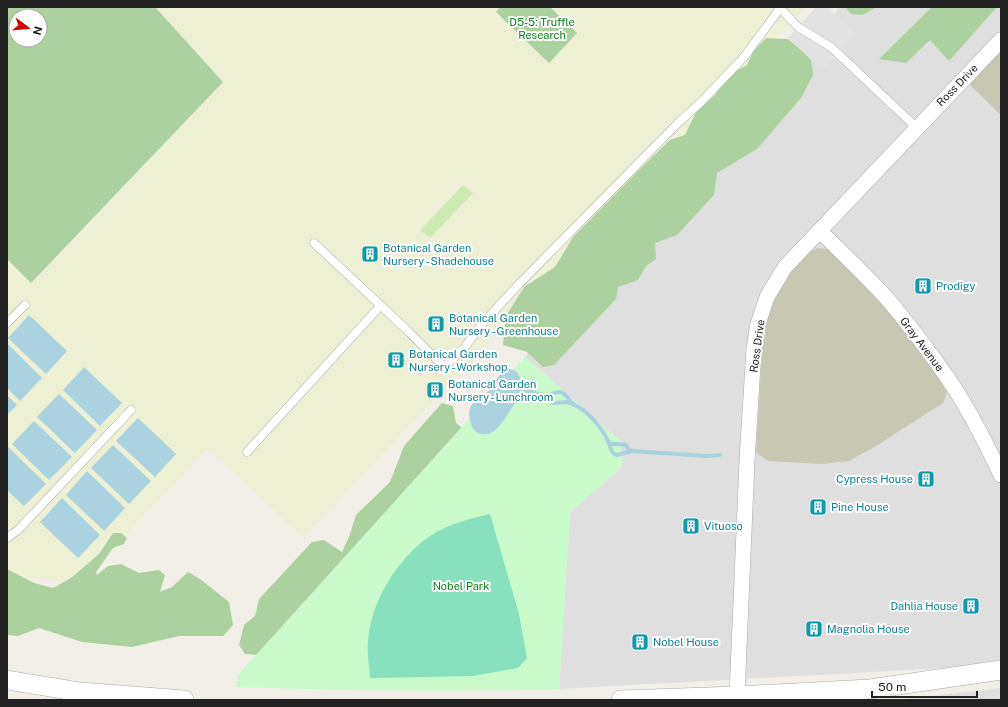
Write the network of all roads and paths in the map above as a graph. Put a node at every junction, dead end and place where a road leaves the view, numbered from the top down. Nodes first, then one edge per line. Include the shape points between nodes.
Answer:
1 (780, 7) edge
2 (1001, 40) edge
3 (917, 128) junction
4 (820, 231) junction
5 (314, 243) dead end
6 (24, 305) dead end
7 (381, 305) junction
8 (7, 323) edge
9 (131, 410) dead end
10 (248, 452) dead end
11 (1001, 475) edge
12 (7, 538) edge
13 (1001, 670) edge
14 (7, 680) edge
15 (737, 698) edge
16 (184, 700) edge
17 (621, 700) edge

1 - 3 lane via 798,27 831,47
1 - 7 lane via 744,57 518,285 464,348 444,367
2 - 3 street, Ross Drive
3 - 4 street, Ross Drive
4 - 11 street, Gray Avenue via 889,301 920,338 958,394
4 - 15 street, Ross Drive via 785,267 767,297 758,324 754,349 748,454
5 - 7 lane
6 - 8 lane
7 - 10 lane
9 - 12 lane via 18,530
13 - 15 street via 870,689
14 - 16 street via 80,692
15 - 17 street

